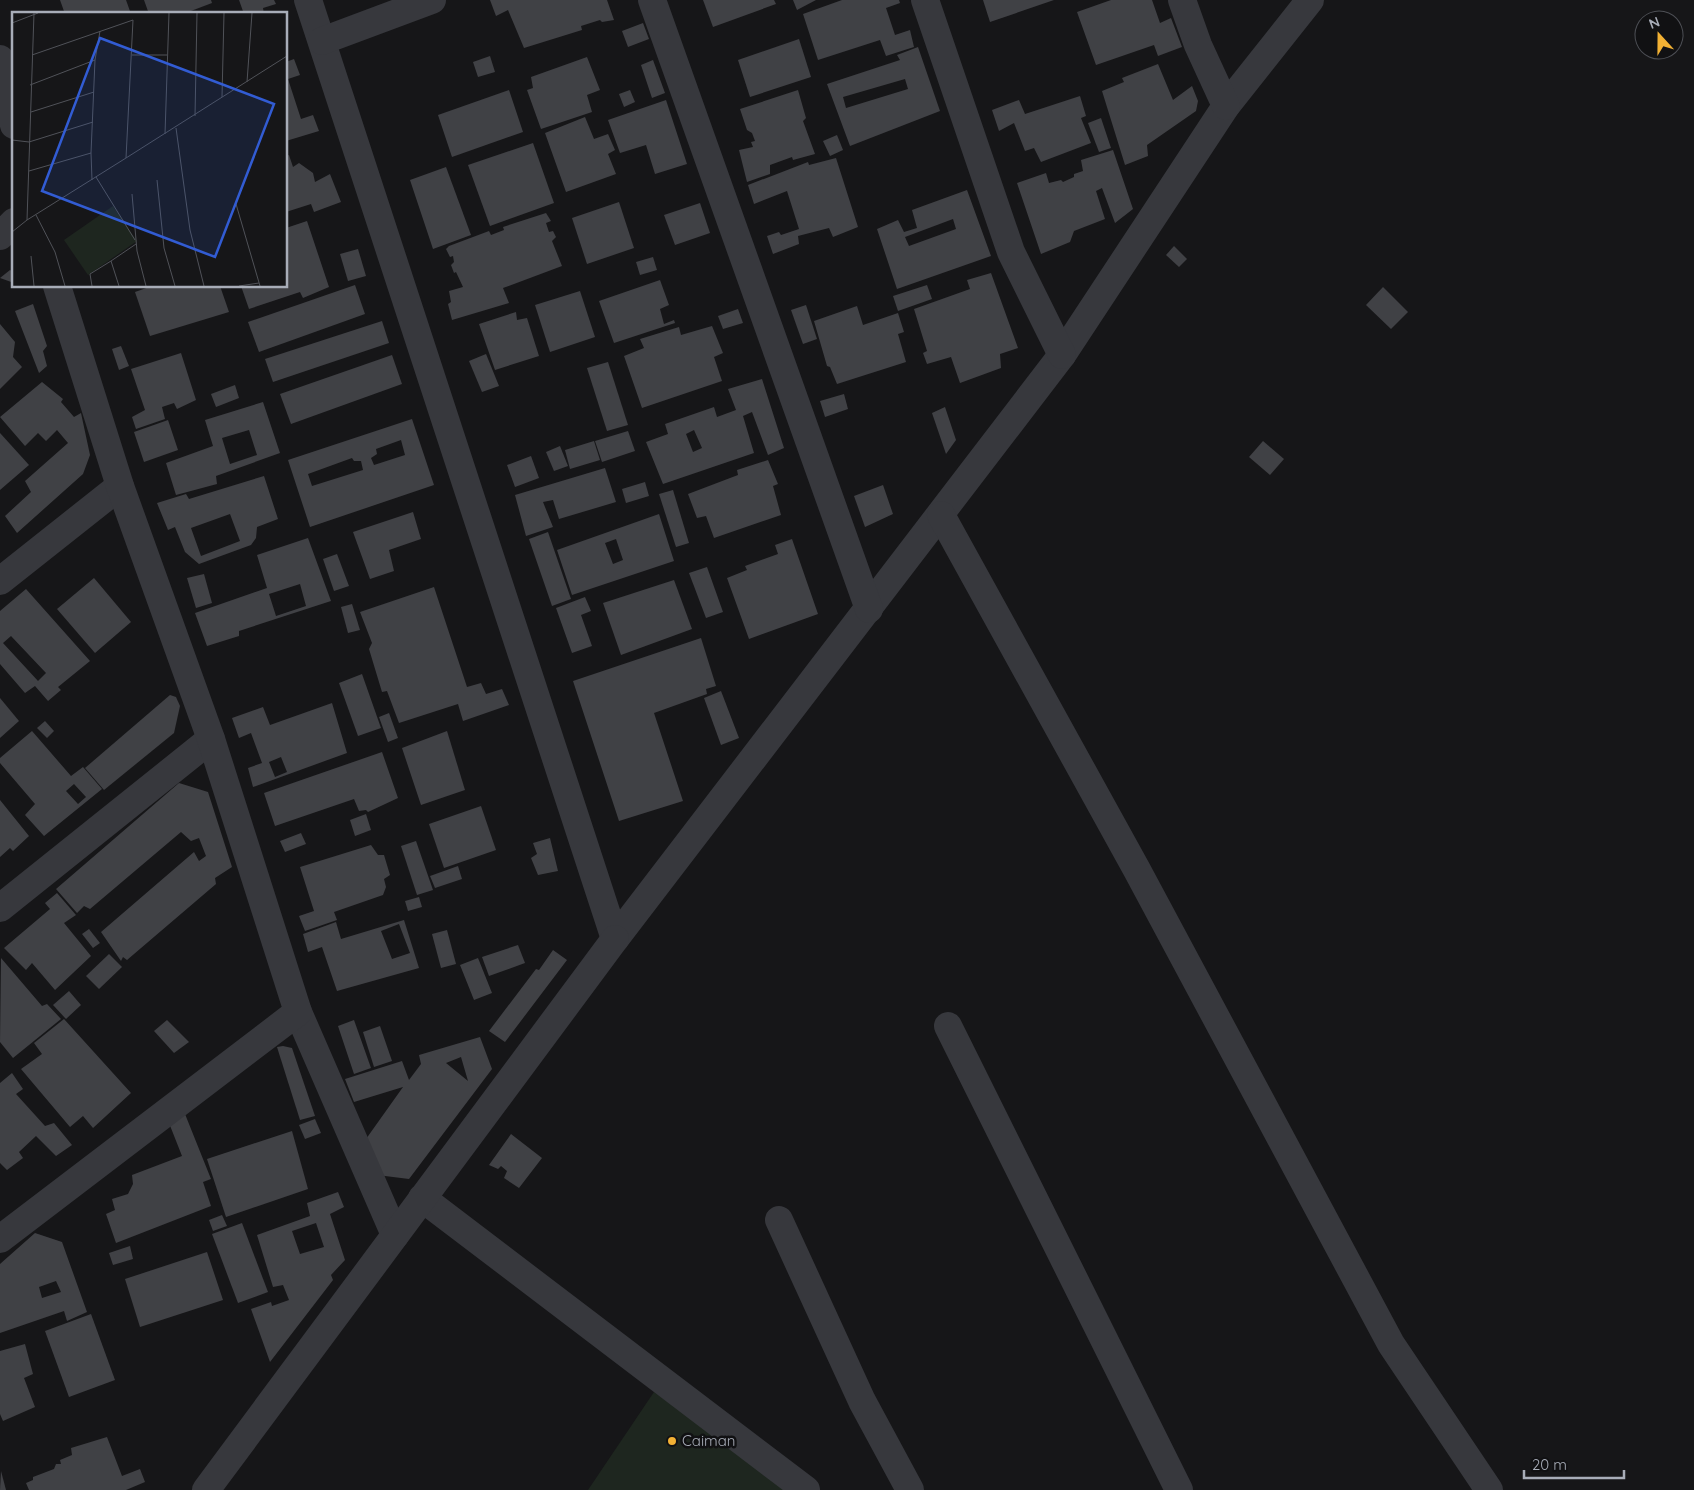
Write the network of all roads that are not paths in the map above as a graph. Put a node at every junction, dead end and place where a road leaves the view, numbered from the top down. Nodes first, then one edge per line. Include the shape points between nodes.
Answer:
1 (308, 0) edge
2 (432, 0) edge
3 (652, 0) edge
4 (925, 0) edge
5 (1182, 0) edge
6 (1310, 0) edge
7 (322, 41) junction
8 (0, 59) edge
9 (1226, 106) junction
10 (12, 116) edge
11 (12, 224) edge
12 (0, 236) edge
13 (57, 288) edge
14 (1062, 355) junction
15 (120, 486) junction
16 (941, 515) junction
17 (0, 581) edge
18 (869, 609) junction
19 (211, 739) junction
20 (0, 908) edge
21 (614, 939) junction
22 (298, 1012) junction
23 (948, 1026) dead end
24 (422, 1198) junction
25 (779, 1220) dead end
26 (395, 1235) junction
27 (0, 1239) edge
28 (206, 1490) edge
29 (806, 1490) edge
30 (910, 1490) edge
31 (1179, 1490) edge
32 (1489, 1490) edge

1 - 7 street
2 - 7 street
3 - 18 street
4 - 14 street via 1011,252
5 - 9 street
6 - 9 street
7 - 21 street
8 - 10 street
9 - 14 street
11 - 12 street
13 - 15 street
14 - 16 street
15 - 17 street
15 - 19 street
16 - 18 street
16 - 32 street via 1137,870 1391,1344
18 - 21 street
19 - 20 street
19 - 22 street
21 - 24 street
22 - 26 street
22 - 27 street
23 - 31 street
24 - 26 street
24 - 29 street
25 - 30 street via 862,1401
26 - 28 street

